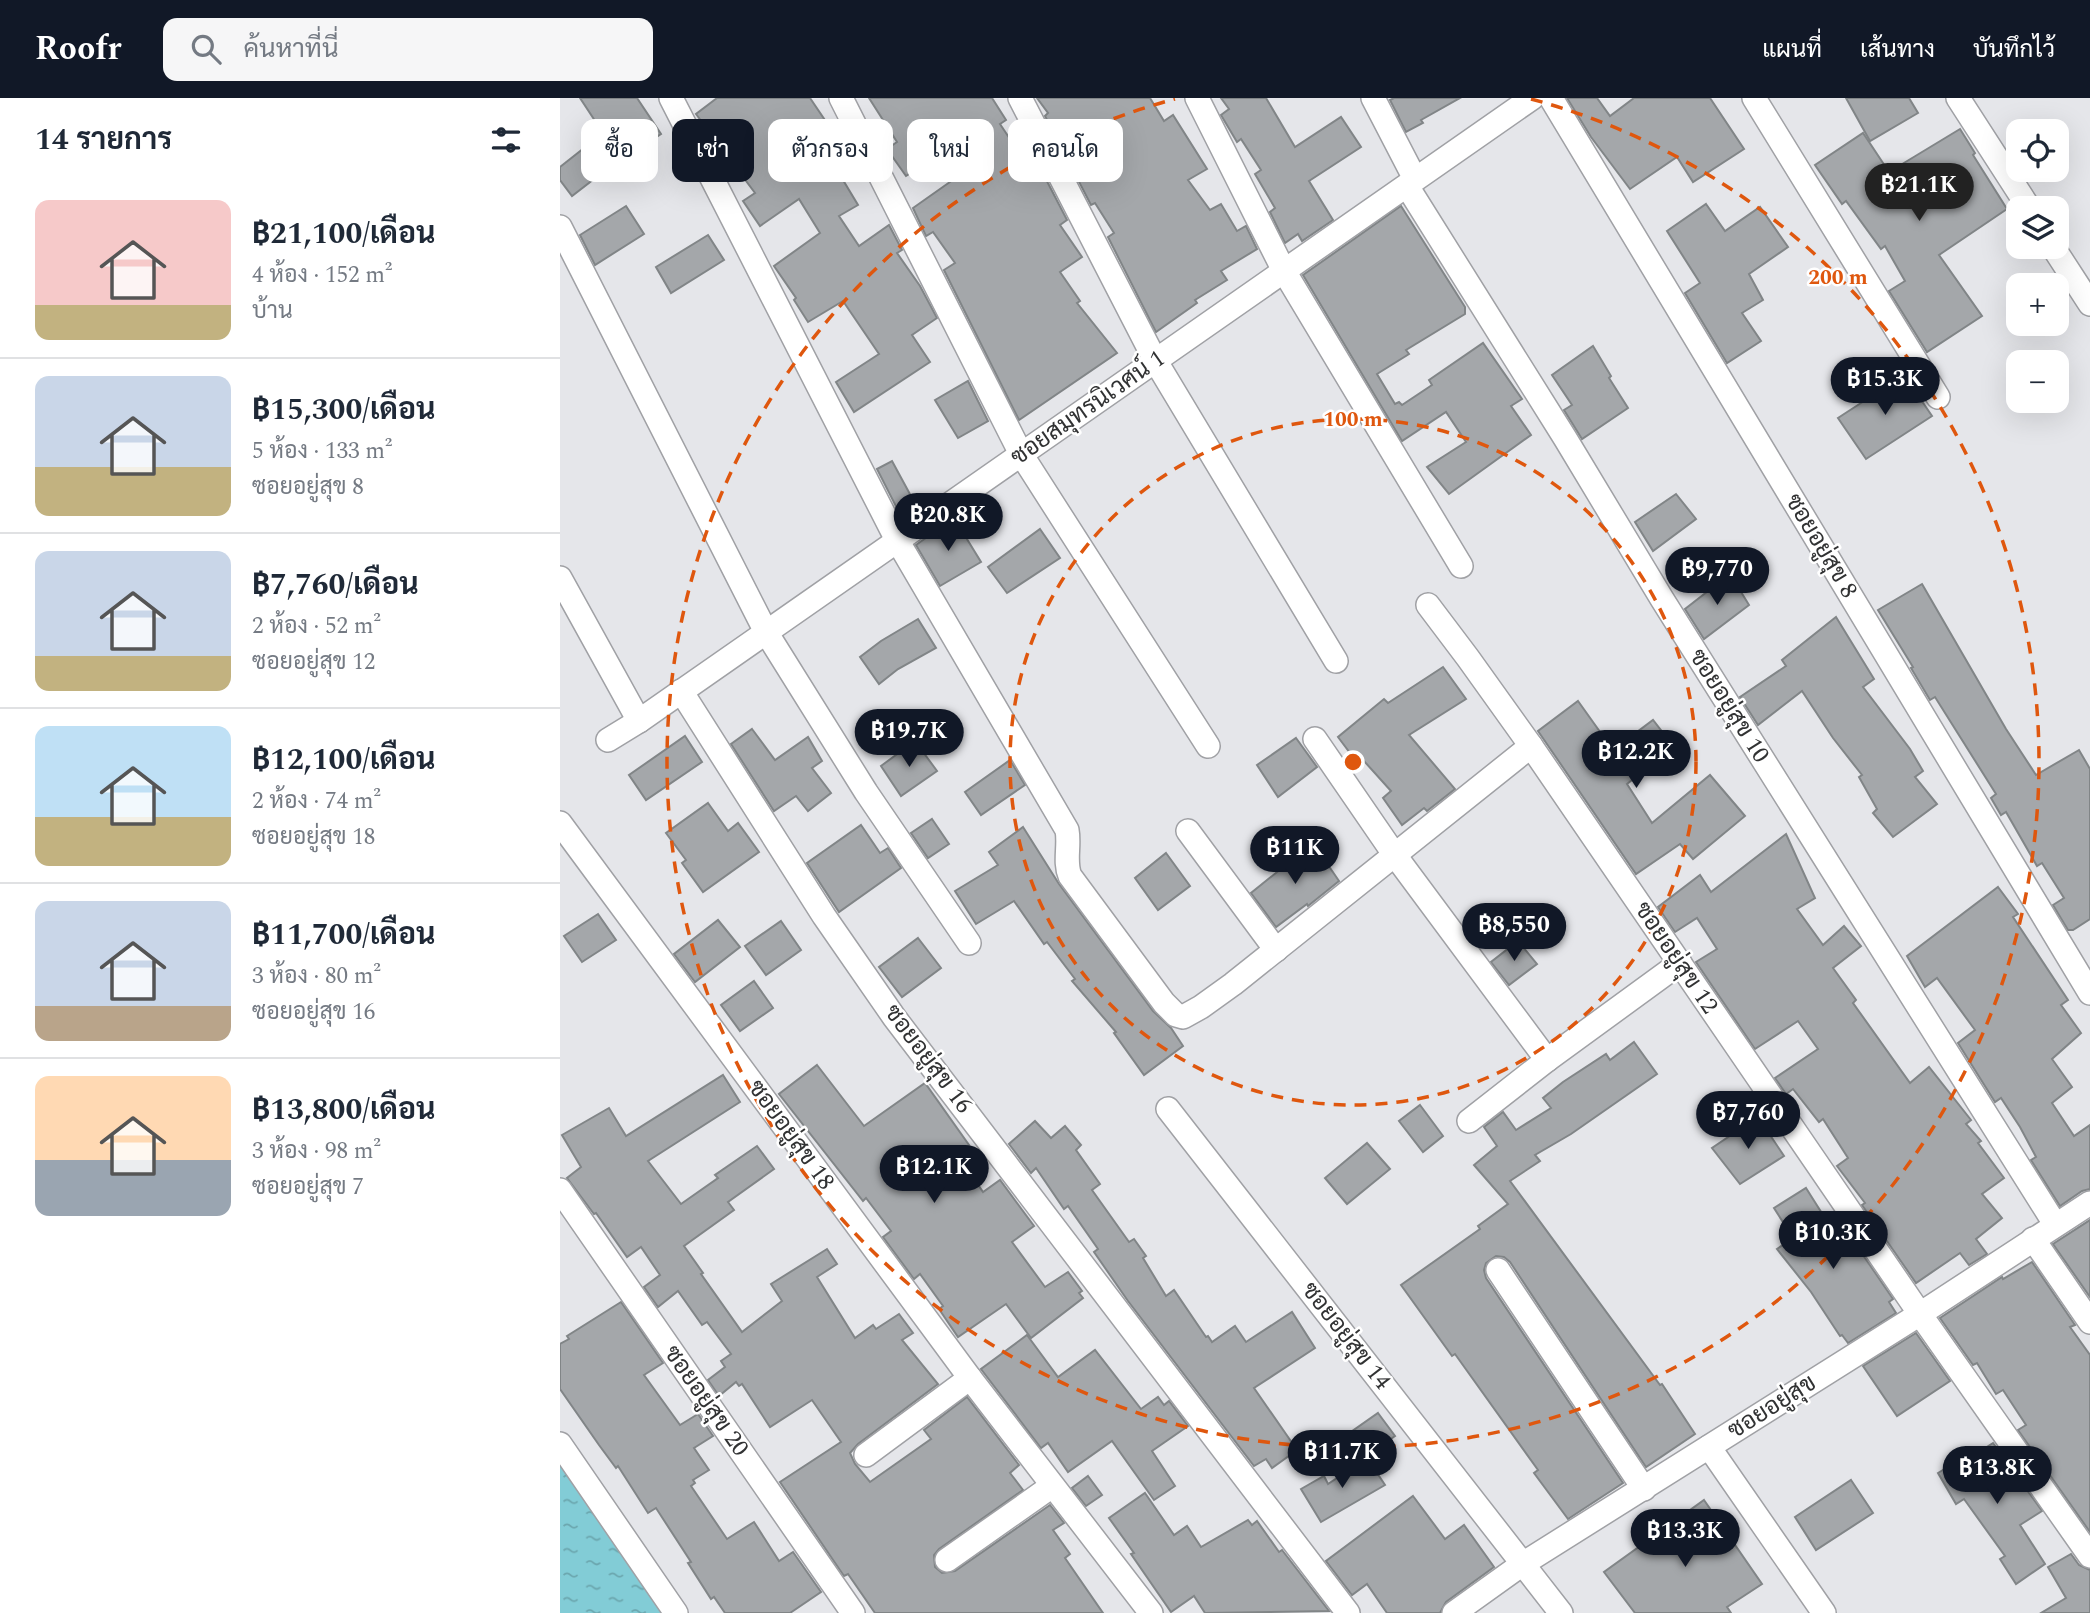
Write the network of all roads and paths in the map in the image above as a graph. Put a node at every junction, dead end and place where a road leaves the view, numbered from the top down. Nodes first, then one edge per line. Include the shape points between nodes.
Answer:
1 (671, 98) edge
2 (841, 98) edge
3 (1020, 98) edge
4 (1197, 98) edge
5 (1373, 98) edge
6 (1532, 98) edge
7 (1551, 98) edge
8 (1754, 98) edge
9 (1958, 98) edge
10 (1411, 183) junction
11 (2021, 196) edge
12 (560, 227) edge
13 (2061, 259) edge
14 (1284, 271) junction
15 (2090, 304) edge
16 (1155, 360) junction
17 (1938, 397) dead end
18 (1021, 454) junction
19 (897, 541) junction
20 (1461, 566) dead end
21 (560, 578) edge
22 (1428, 605) dead end
23 (766, 632) junction
24 (1336, 661) dead end
25 (681, 691) junction
26 (639, 720) junction
27 (1315, 739) dead end
28 (608, 740) dead end
29 (1208, 746) dead end
30 (1531, 746) junction
31 (560, 822) edge
32 (1188, 831) dead end
33 (1394, 854) junction
34 (969, 943) dead end
35 (1276, 950) junction
36 (1679, 963) junction
37 (2090, 993) edge
38 (1547, 1060) junction
39 (1168, 1109) dead end
40 (1469, 1121) dead end
41 (560, 1190) edge
42 (2090, 1203) edge
43 (2055, 1224) junction
44 (2034, 1239) junction
45 (1498, 1270) dead end
46 (1920, 1314) junction
47 (2090, 1322) edge
48 (970, 1378) junction
49 (1709, 1447) junction
50 (561, 1449) edge
51 (866, 1455) dead end
52 (1052, 1486) junction
53 (1644, 1489) junction
54 (2090, 1556) edge
55 (947, 1560) dead end
56 (1521, 1565) junction
57 (676, 1613) edge
58 (853, 1613) edge
59 (1152, 1613) edge
60 (1348, 1613) edge
61 (1454, 1613) edge
62 (1561, 1613) edge
63 (1824, 1613) edge

1 - 19 street
2 - 18 street
3 - 16 street
4 - 14 street
5 - 10 street, ซอยอยู่สุข 10
6 - 10 street, ซอยสมุทรนิเวศน์ 1
7 - 37 street, ซอยอยู่สุข 8
8 - 17 street
9 - 11 street
10 - 14 street, ซอยสมุทรนิเวศน์ 1
10 - 43 street, ซอยอยู่สุข 10 via 1662,599
12 - 23 street
13 - 15 street
14 - 16 street, ซอยสมุทรนิเวศน์ 1
14 - 20 street
16 - 18 street, ซอยสมุทรนิเวศน์ 1
16 - 24 street
18 - 19 street, ซอยสมุทรนิเวศน์ 1
18 - 29 street
19 - 23 street, ซอยสมุทรนิเวศน์ 1
19 - 35 street via 1067,830 1070,876 1164,1003 1183,1017
21 - 26 street
22 - 30 street, ซอยอยู่สุข 12
23 - 25 street, ซอยสมุทรนิเวศน์ 1
23 - 34 street via 866,792
25 - 26 street, ซอยสมุทรนิเวศน์ 1
25 - 60 street, ซอยอยู่สุข 16 via 894,1017
26 - 28 street, ซอยสมุทรนิเวศน์ 1
27 - 33 street
30 - 33 street
30 - 36 street, ซอยอยู่สุข 12
31 - 48 street, ซอยอยู่สุข 18
32 - 35 street
33 - 35 street
33 - 38 street
36 - 38 street
36 - 46 street, ซอยอยู่สุข 12
38 - 40 street
39 - 56 street, ซอยอยู่สุข 14
41 - 58 street, ซอยอยู่สุข 20
42 - 43 street, ซอยอยู่สุข
43 - 44 street, ซอยอยู่สุข
44 - 46 street, ซอยอยู่สุข
44 - 47 street
45 - 53 street
46 - 49 street, ซอยอยู่สุข
46 - 54 street, ซอยอยู่สุข 12
48 - 51 street
48 - 52 street, ซอยอยู่สุข 18
49 - 53 street, ซอยอยู่สุข
49 - 63 street
50 - 57 street
52 - 55 street
52 - 59 street, ซอยอยู่สุข 18
53 - 56 street, ซอยอยู่สุข
56 - 61 street, ซอยอยู่สุข
56 - 62 street, ซอยอยู่สุข 14

